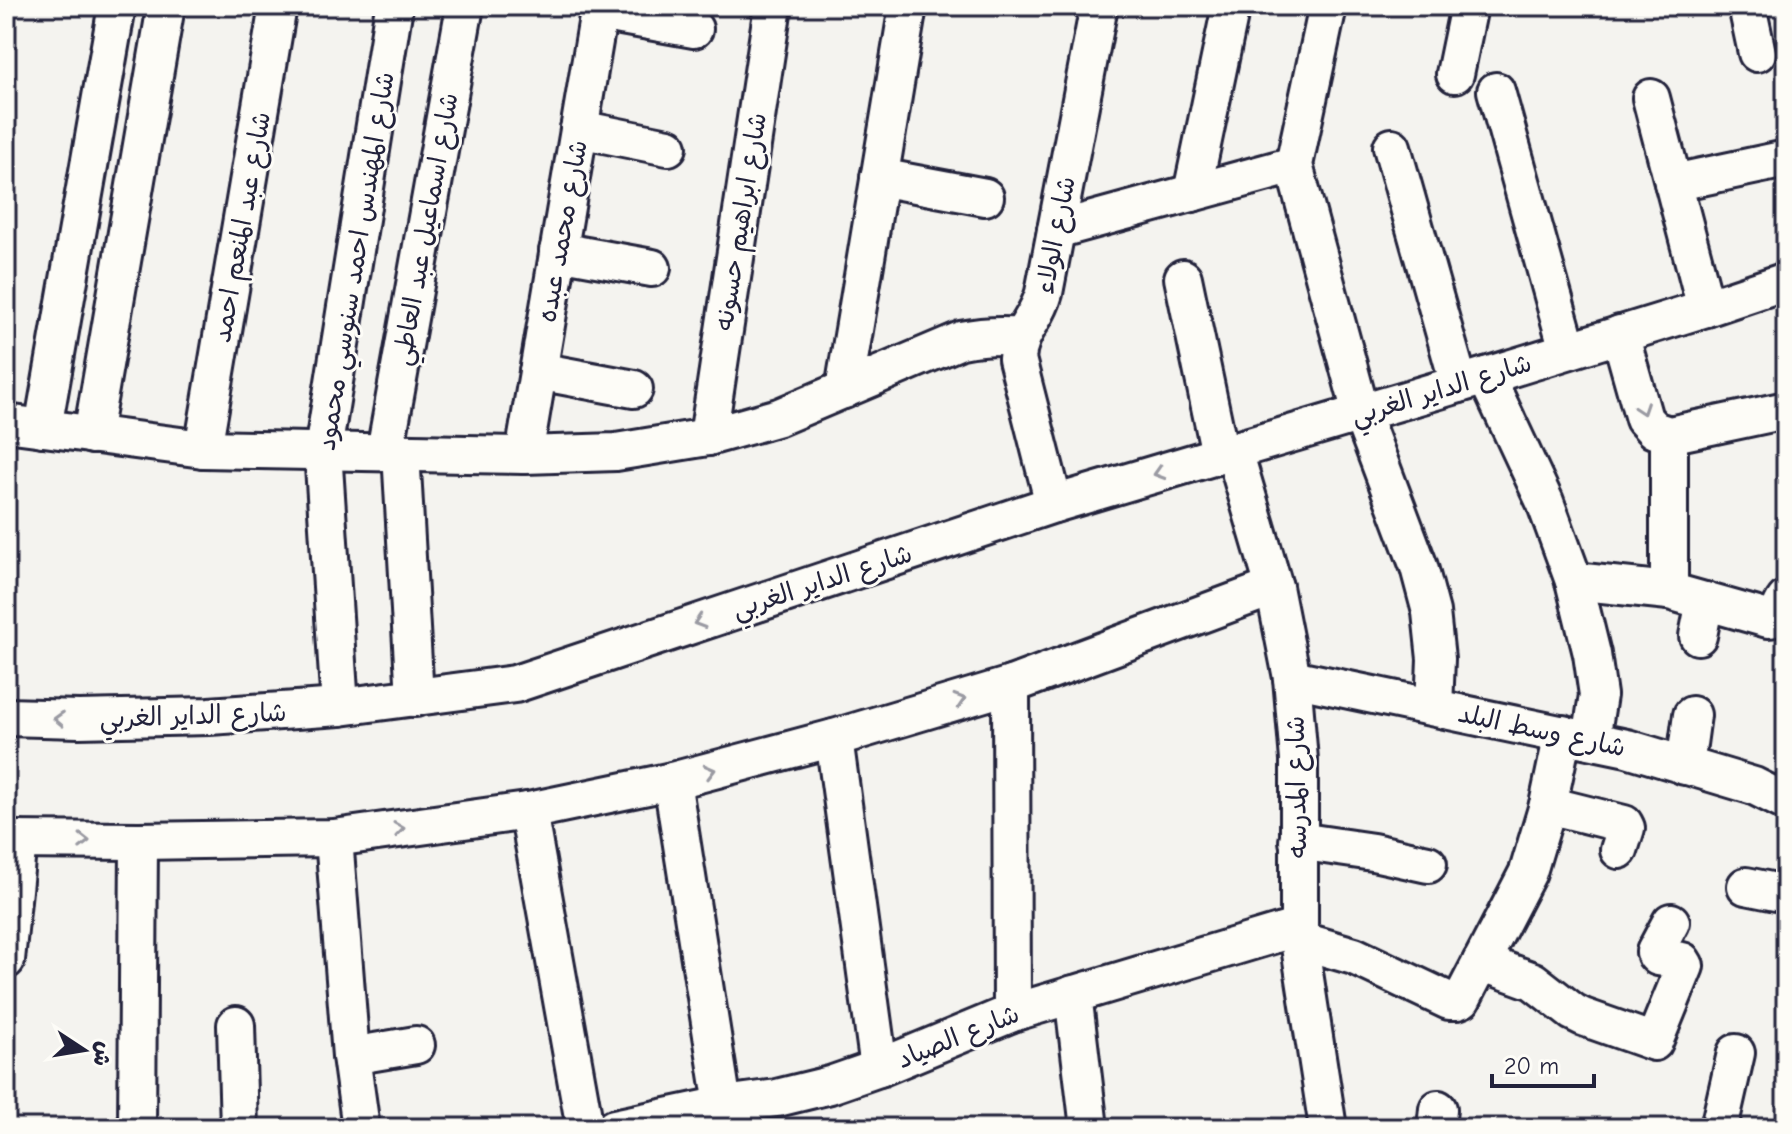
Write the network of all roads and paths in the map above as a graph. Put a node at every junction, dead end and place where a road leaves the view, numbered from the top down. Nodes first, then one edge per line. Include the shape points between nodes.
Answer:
1 (117, 6) edge
2 (166, 6) edge
3 (278, 6) edge
4 (394, 6) edge
5 (465, 6) edge
6 (773, 6) edge
7 (908, 6) edge
8 (1099, 6) edge
9 (1231, 6) edge
10 (1328, 6) edge
11 (1469, 6) edge
12 (1747, 6) edge
13 (599, 9) edge
14 (694, 29) dead end
15 (1757, 53) dead end
16 (1455, 74) dead end
17 (1496, 91) dead end
18 (1651, 98) dead end
19 (579, 129) junction
20 (668, 147) dead end
21 (1392, 147) dead end
22 (1786, 159) edge
23 (1294, 165) junction
24 (879, 177) junction
25 (1673, 183) junction
26 (1192, 193) junction
27 (985, 197) dead end
28 (1056, 230) junction
29 (558, 251) junction
30 (652, 268) dead end
31 (1183, 278) dead end
32 (1786, 281) edge
33 (1706, 308) junction
34 (1620, 334) junction
35 (1021, 337) junction
36 (1568, 350) junction
37 (538, 371) junction
38 (1472, 380) junction
39 (634, 389) dead end
40 (844, 390) junction
41 (1786, 410) edge
42 (1361, 413) junction
43 (6, 423) edge
44 (43, 428) junction
45 (92, 435) junction
46 (1669, 435) junction
47 (708, 437) junction
48 (203, 449) junction
49 (323, 451) junction
50 (393, 452) junction
51 (1227, 452) junction
52 (524, 455) junction
53 (1054, 504) junction
54 (1574, 581) junction
55 (1274, 587) junction
56 (1669, 591) junction
57 (1786, 599) edge
58 (1705, 601) junction
59 (1698, 636) dead end
60 (1292, 678) junction
61 (1011, 685) junction
62 (415, 698) junction
63 (340, 707) junction
64 (1434, 707) junction
65 (1692, 715) dead end
66 (6, 717) edge
67 (1577, 737) junction
68 (834, 738) junction
69 (1685, 766) junction
70 (672, 781) junction
71 (1786, 802) edge
72 (1548, 805) junction
73 (528, 811) junction
74 (334, 838) junction
75 (12, 840) edge
76 (139, 841) junction
77 (1298, 841) junction
78 (1619, 850) dead end
79 (1428, 864) dead end
80 (1746, 886) dead end
81 (1786, 894) edge
82 (1671, 922) dead end
83 (1299, 933) junction
84 (6, 960) edge
85 (1481, 962) junction
86 (1073, 994) junction
87 (1012, 1013) junction
88 (236, 1025) dead end
89 (416, 1045) dead end
90 (1736, 1053) dead end
91 (351, 1056) junction
92 (879, 1068) junction
93 (723, 1105) junction
94 (780, 1113) edge
95 (137, 1128) edge
96 (239, 1128) edge
97 (361, 1128) edge
98 (585, 1128) edge
99 (614, 1128) edge
100 (1089, 1128) edge
101 (1328, 1128) edge
102 (1719, 1128) edge

1 - 44 street
2 - 45 street
3 - 48 street, شارع عبد المنعم احمد
4 - 49 street, شارع المهندس احمد سنوسي محمود
5 - 50 street, شارع اسماعيل عبد العاطي
6 - 47 street, شارع ابراهيم حسونه
7 - 24 street
8 - 28 street, شارع الولاء
9 - 26 street
10 - 23 street
11 - 16 street
12 - 15 street
13 - 14 street
13 - 19 street, شارع محمد عبده
17 - 36 street
18 - 25 street
19 - 20 street
19 - 29 street, شارع محمد عبده
21 - 38 street
22 - 25 street
23 - 26 street
23 - 42 street
24 - 27 street
24 - 40 street
25 - 33 street
26 - 28 street
28 - 35 street, شارع الولاء via 1041,306
29 - 30 street
29 - 37 street, شارع محمد عبده
31 - 51 street, شارع المدرسه
32 - 33 street, شارع الداير الغربي
33 - 34 street, شارع الداير الغربي
34 - 36 street, شارع الداير الغربي
34 -> 46 street via 1644,419
35 - 40 street via 961,340
35 - 53 street via 1017,359
36 - 38 street, شارع الداير الغربي
37 - 39 street
37 - 52 street, شارع محمد عبده
38 - 42 street, شارع الداير الغربي
38 - 54 street via 1545,502
40 - 47 street via 779,417
41 - 46 street
42 - 51 street, شارع الداير الغربي
42 - 64 street via 1431,612
43 - 44 street
44 - 45 street
45 - 48 street
46 - 56 street
47 - 52 street via 616,452
48 - 49 street
49 - 50 street
49 - 63 street, شارع المهندس احمد سنوسي محمود
50 - 52 street
50 - 62 street, شارع اسماعيل عبد العاطي
51 -> 53 street, شارع الداير الغربي
51 - 55 street, شارع المدرسه
53 -> 62 street, شارع الداير الغربي via 515,684
54 - 56 street
54 - 67 street via 1598,695
55 - 60 street, شارع المدرسه
55 - 61 street
56 - 58 street
57 - 58 street via 1772,619
58 - 59 street
60 - 64 street, شارع وسط البلد
60 - 77 street, شارع المدرسه
68 -> 61 street
61 - 87 street
62 - 63 street, شارع الداير الغربي
63 -> 66 street, شارع الداير الغربي via 209,716
64 - 67 street, شارع وسط البلد
65 - 69 street
67 - 69 street, شارع وسط البلد
67 - 72 street
70 -> 68 street
68 - 92 street
69 - 71 street, شارع وسط البلد via 1754,786
70 - 73 street
70 - 93 street
72 - 78 street via 1624,824
72 - 85 street via 1528,872
74 -> 73 street
73 - 98 street
74 - 76 street
74 - 91 street
75 -> 76 street
75 - 84 street
76 - 95 street
77 - 79 street
77 - 83 street, شارع المدرسه
80 - 81 street
82 - 85 street via 1655,952 1685,966 1654,1042 1583,1017 1533,981
83 - 85 street via 1449,1001 1462,999
83 - 86 street, شارع الصياد
83 - 101 street, شارع المدرسه
86 - 87 street, شارع الصياد
86 - 100 street
87 - 92 street, شارع الصياد
88 - 96 street
89 - 91 street
90 - 102 street
91 - 97 street
92 - 94 street, شارع الصياد via 830,1085
93 - 94 street, شارع الصياد
93 - 99 street, شارع الصياد

